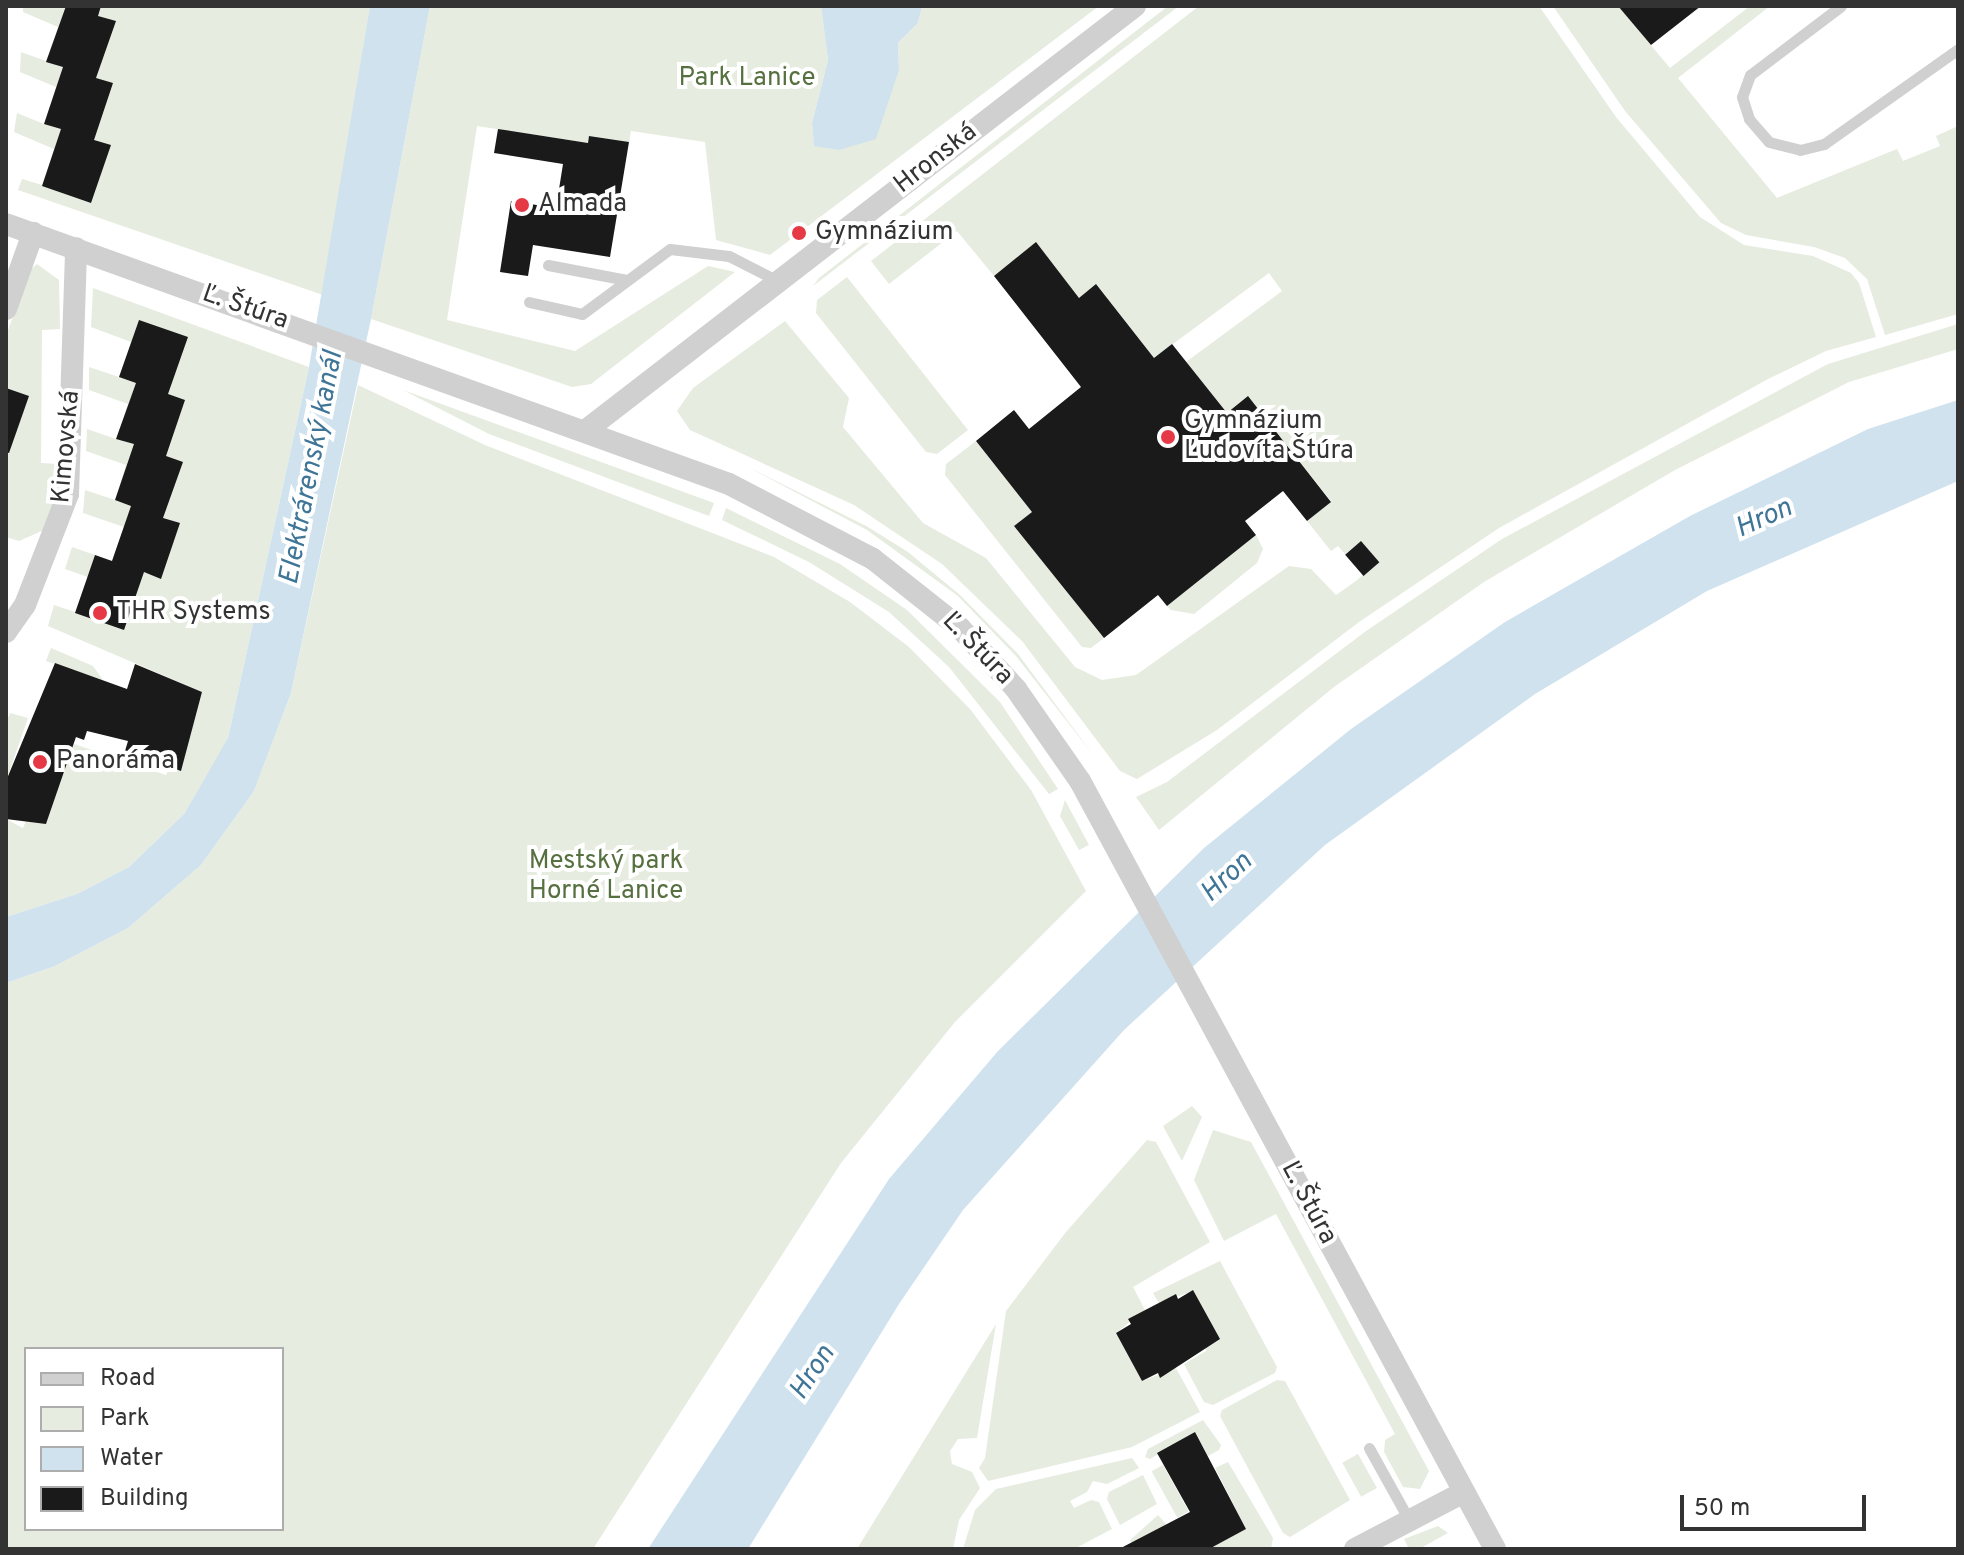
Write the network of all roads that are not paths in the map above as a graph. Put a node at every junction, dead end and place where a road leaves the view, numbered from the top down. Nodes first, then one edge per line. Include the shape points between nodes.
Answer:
1 (1135, 6) edge
2 (1841, 6) edge
3 (1958, 49) edge
4 (6, 224) edge
5 (33, 233) junction
6 (76, 248) junction
7 (548, 265) dead end
8 (627, 280) junction
9 (778, 281) junction
10 (529, 302) dead end
11 (6, 309) edge
12 (585, 431) junction
13 (6, 632) edge
14 (1369, 1448) dead end
15 (1464, 1492) junction
16 (1409, 1520) junction
17 (1355, 1549) edge
18 (1495, 1549) edge

1 - 9 street, Hronská
2 - 3 lane via 1750,75 1742,97 1749,119 1769,142 1800,150 1824,144
4 - 5 street, Ľ. Štúra
5 - 6 street, Ľ. Štúra
5 - 11 street
6 - 12 street, Ľ. Štúra
6 - 13 street, Kimovská via 68,494 25,605
7 - 8 lane
8 - 9 lane via 670,249 729,256
8 - 10 lane via 582,314
9 - 12 street, Hronská
12 - 15 street, Ľ. Štúra via 774,505 851,546 918,592 1016,689 1066,758 1109,833
14 - 16 lane
15 - 16 street
15 - 18 street, Ľ. Štúra
16 - 17 street

